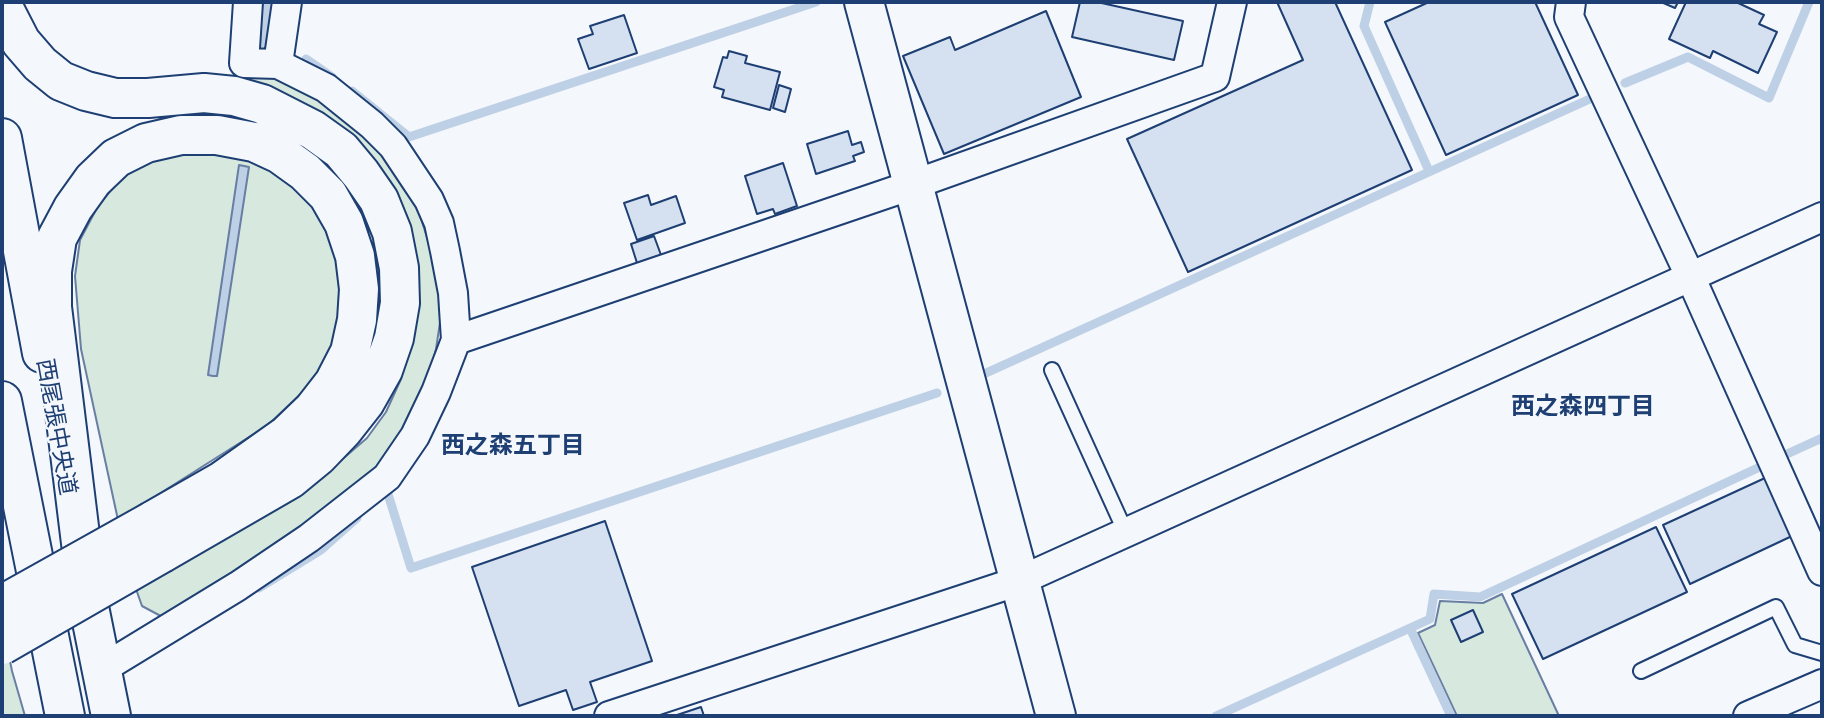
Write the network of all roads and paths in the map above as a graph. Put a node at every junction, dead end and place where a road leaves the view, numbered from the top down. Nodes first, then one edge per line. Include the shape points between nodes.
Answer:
1 (248, 2) edge
2 (287, 2) edge
3 (864, 2) edge
4 (1231, 2) edge
5 (1571, 2) edge
6 (2, 5) edge
7 (278, 64) junction
8 (2, 138) edge
9 (915, 184) junction
10 (1822, 217) edge
11 (1690, 276) junction
12 (456, 340) junction
13 (1052, 370) dead end
14 (2, 401) edge
15 (1126, 533) junction
16 (157, 537) junction
17 (1822, 571) edge
18 (1019, 581) junction
19 (2, 605) edge
20 (89, 613) junction
21 (2, 645) edge
22 (1822, 653) edge
23 (102, 669) junction
24 (1641, 671) dead end
25 (1822, 684) edge
26 (65, 716) edge
27 (111, 716) edge
28 (609, 716) edge
29 (1056, 716) edge
30 (1748, 716) edge

1 - 7 street via 244,63
2 - 7 street
3 - 9 main road
4 - 9 street via 1215,77
5 - 11 street via 1569,17
6 - 16 main road via 21,42 40,64 61,81 86,92 148,98 204,93 234,96 262,104 313,130 341,150 361,174 379,200 392,232 400,303 383,370 365,402 318,456 290,479
7 - 12 street via 351,106 411,170 439,223 453,293
8 - 20 main road, 西尾張中央道
9 - 12 street
9 - 18 main road
10 - 11 street
11 - 15 street
11 - 17 street
12 - 23 street via 415,436 387,477 248,580
13 - 15 lane
14 - 26 main road, 西尾張中央道
15 - 18 street
16 - 19 main road, bridge
16 - 20 main road via 287,435 334,383 350,352 359,289 344,223 328,195 305,172 254,142 181,135 146,143 116,158 93,180 57,238 52,307
16 - 21 main road, bridge
18 - 28 street
18 - 29 main road
20 - 23 main road, 西尾張中央道
22 - 24 lane via 1795,645 1776,607
23 - 27 main road, 西尾張中央道
25 - 30 street

